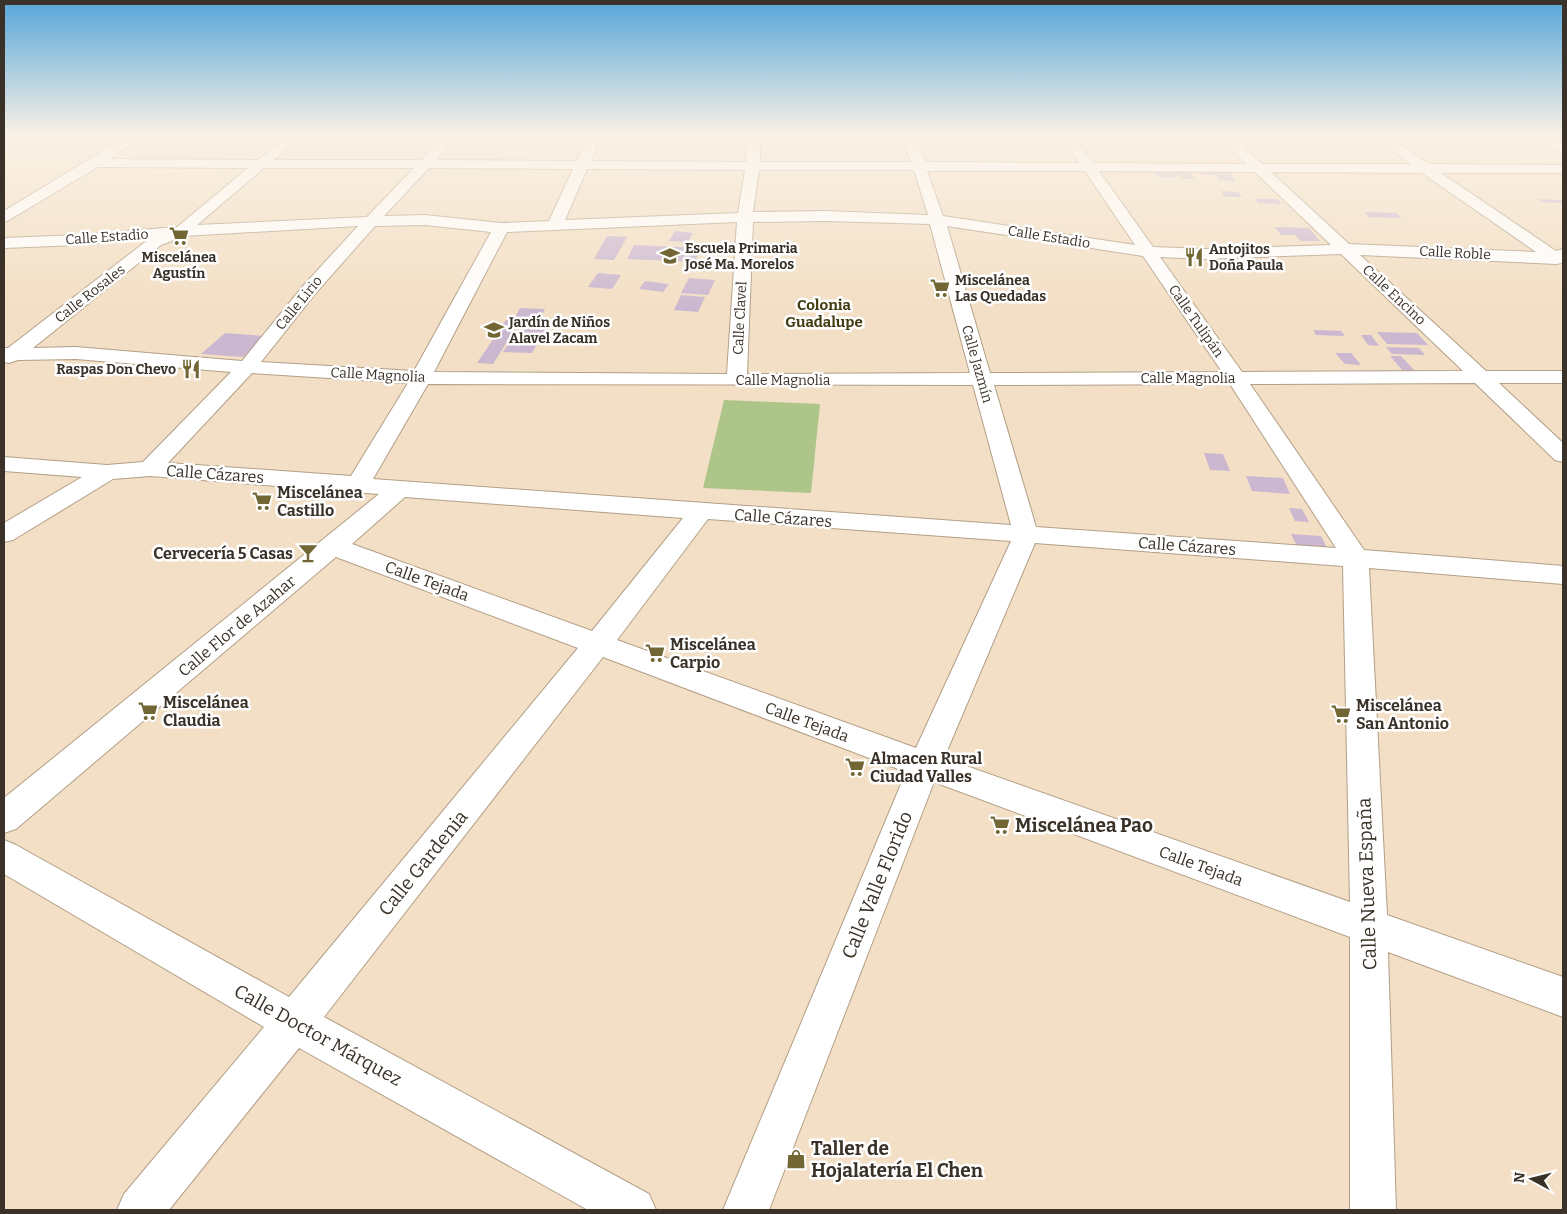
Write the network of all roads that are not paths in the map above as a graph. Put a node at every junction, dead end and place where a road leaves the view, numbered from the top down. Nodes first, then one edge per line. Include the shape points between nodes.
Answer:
1 (45, 193) edge
2 (227, 193) edge
3 (398, 193) edge
4 (570, 193) edge
5 (749, 193) edge
6 (927, 193) edge
7 (1105, 193) edge
8 (1285, 193) edge
9 (1463, 193) edge
10 (4, 217) edge
11 (745, 217) junction
12 (937, 220) junction
13 (370, 221) junction
14 (554, 227) junction
15 (501, 228) junction
16 (181, 231) junction
17 (4, 243) edge
18 (1346, 249) junction
19 (1148, 252) junction
20 (1561, 259) edge
21 (7, 356) edge
22 (247, 368) junction
23 (1563, 377) edge
24 (421, 378) junction
25 (1236, 378) junction
26 (1482, 378) junction
27 (736, 380) junction
28 (982, 380) junction
29 (1563, 455) edge
30 (4, 464) edge
31 (150, 470) junction
32 (107, 472) junction
33 (358, 484) junction
34 (399, 489) junction
35 (701, 512) junction
36 (4, 534) edge
37 (1026, 535) junction
38 (333, 546) junction
39 (1356, 558) junction
40 (1563, 575) edge
41 (598, 645) junction
42 (925, 765) junction
43 (4, 818) edge
44 (4, 856) edge
45 (1369, 927) junction
46 (1563, 997) edge
47 (294, 1022) junction
48 (140, 1210) edge
49 (633, 1210) edge
50 (746, 1210) edge
51 (1373, 1210) edge

1 - 10 street
2 - 16 street, Calle Rosales
3 - 13 street, Calle Lirio
4 - 14 street
5 - 11 street, Calle Clavel
6 - 12 street, Calle Jazmín
7 - 19 street, Calle Tulipán
8 - 18 street, Calle Encino
9 - 20 street
11 - 12 street, Calle Estadio
11 - 14 street, Calle Estadio
11 - 27 street, Calle Clavel
12 - 19 street, Calle Estadio
12 - 28 street, Calle Jazmín
13 - 15 street, Calle Estadio via 426,220
13 - 16 street, Calle Estadio
13 - 22 street, Calle Lirio via 308,290
14 - 15 street, Calle Estadio
15 - 24 street
16 - 17 street, Calle Estadio
16 - 21 street, Calle Rosales via 155,242
18 - 19 street, Calle Estadio via 1204,254
18 - 20 street, Calle Roble
18 - 26 street, Calle Encino
19 - 25 street, Calle Tulipán
21 - 22 street, Calle Magnolia via 76,353
22 - 24 street, Calle Magnolia
22 - 31 street, Calle Lirio
23 - 26 street, Calle Magnolia
24 - 27 street, Calle Magnolia
24 - 33 street
25 - 26 street, Calle Magnolia
25 - 28 street, Calle Magnolia
25 - 39 street, Calle Tulipán
26 - 29 street, Calle Encino
27 - 28 street, Calle Magnolia
28 - 37 street, Calle Jazmín
30 - 32 street, Calle Cázares
31 - 32 street, Calle Cázares
31 - 33 street, Calle Cázares
32 - 36 street
33 - 34 street, Calle Cázares
34 - 35 street, Calle Cázares
34 - 38 street, Calle Flor de Azahar
35 - 37 street, Calle Cázares
35 - 41 street, Calle Gardenia
37 - 39 street, Calle Cázares
37 - 42 street, Calle Valle Florido
38 - 41 street, Calle Tejada
38 - 43 street, Calle Flor de Azahar
39 - 40 street, Calle Cázares
39 - 45 street, Calle Nueva España
41 - 42 street, Calle Tejada
41 - 47 street, Calle Gardenia
42 - 45 street, Calle Tejada
42 - 50 street, Calle Valle Florido
44 - 47 street, Calle Doctor Márquez
45 - 46 street, Calle Tejada
45 - 51 street, Calle Nueva España
47 - 48 street, Calle Gardenia
47 - 49 street, Calle Doctor Márquez

